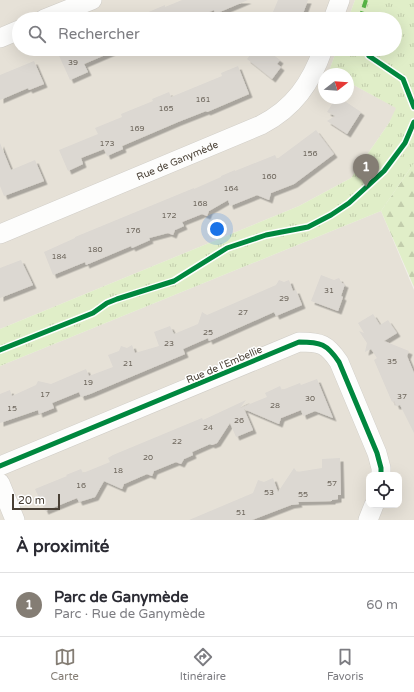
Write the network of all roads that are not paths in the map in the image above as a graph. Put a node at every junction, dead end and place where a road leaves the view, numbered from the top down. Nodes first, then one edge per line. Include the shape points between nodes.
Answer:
1 (92, 0) edge
2 (340, 0) edge
3 (62, 12) edge
4 (336, 12) edge
5 (12, 33) edge
6 (0, 38) edge
7 (320, 56) edge
8 (0, 234) edge
9 (0, 466) edge
10 (381, 472) edge
11 (0, 483) edge
12 (373, 508) edge
13 (15, 520) edge
14 (368, 520) edge

1 - 3 street
2 - 4 street
5 - 6 street
7 - 8 street, Rue de Ganymède via 304,88 273,119
9 - 10 street, Rue de l'Embellie via 299,342 312,342 324,345 339,362 377,453
11 - 13 street
12 - 14 street

